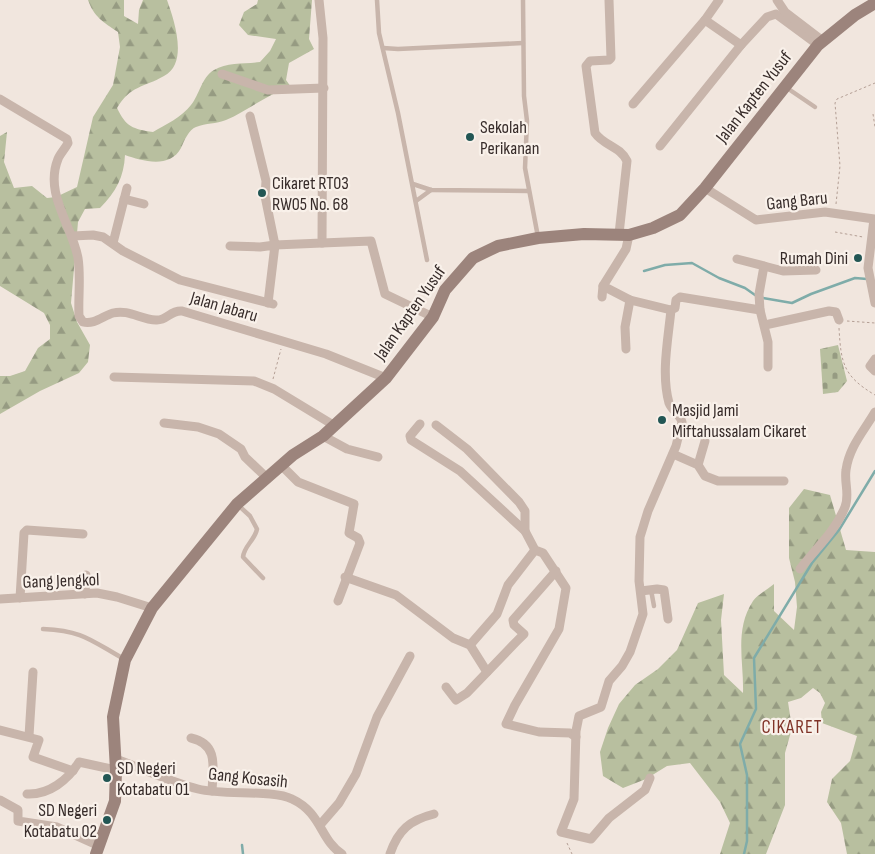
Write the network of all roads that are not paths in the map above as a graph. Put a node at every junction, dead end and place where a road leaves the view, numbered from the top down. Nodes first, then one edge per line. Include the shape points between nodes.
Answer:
1 (319, 0) edge
2 (378, 0) edge
3 (523, 0) edge
4 (609, 0) edge
5 (719, 0) edge
6 (777, 0) edge
7 (875, 3) edge
8 (705, 20) junction
9 (523, 43) junction
10 (820, 43) junction
11 (740, 45) junction
12 (383, 48) junction
13 (222, 74) dead end
14 (784, 86) junction
15 (324, 88) junction
16 (0, 99) edge
17 (633, 104) dead end
18 (815, 107) dead end
19 (250, 116) dead end
20 (660, 146) dead end
21 (413, 184) junction
22 (126, 188) dead end
23 (705, 188) junction
24 (431, 190) junction
25 (528, 191) junction
26 (124, 199) junction
27 (416, 201) junction
28 (144, 204) dead end
29 (624, 234) junction
30 (872, 235) edge
31 (73, 236) junction
32 (538, 238) junction
33 (113, 243) junction
34 (322, 243) junction
35 (275, 245) junction
36 (230, 246) dead end
37 (737, 259) dead end
38 (427, 260) dead end
39 (764, 266) junction
40 (816, 270) dead end
41 (603, 286) junction
42 (602, 297) dead end
43 (630, 300) junction
44 (760, 302) junction
45 (875, 303) edge
46 (671, 310) junction
47 (433, 317) junction
48 (839, 320) road end
49 (765, 324) junction
50 (626, 349) dead end
51 (875, 359) edge
52 (768, 367) dead end
53 (875, 371) edge
54 (114, 377) dead end
55 (386, 378) junction
56 (875, 412) edge
57 (164, 422) dead end
58 (420, 424) dead end
59 (436, 425) dead end
60 (335, 426) junction
61 (324, 436) junction
62 (705, 441) dead end
63 (673, 454) junction
64 (378, 456) dead end
65 (281, 465) junction
66 (698, 465) junction
67 (266, 477) junction
68 (784, 481) dead end
69 (238, 504) junction
70 (525, 531) junction
71 (83, 534) dead end
72 (536, 550) junction
73 (800, 569) dead end
74 (556, 571) junction
75 (86, 575) dead end
76 (264, 578) dead end
77 (345, 578) junction
78 (651, 589) junction
79 (641, 591) junction
80 (86, 594) junction
81 (0, 595) edge
82 (20, 598) junction
83 (0, 599) edge
84 (338, 601) dead end
85 (654, 606) dead end
86 (152, 608) junction
87 (668, 619) dead end
88 (43, 629) dead end
89 (470, 645) junction
90 (410, 656) dead end
91 (125, 660) junction
92 (34, 672) dead end
93 (487, 672) junction
94 (446, 688) dead end
95 (0, 730) edge
96 (29, 736) junction
97 (576, 737) junction
98 (191, 738) dead end
99 (116, 764) junction
100 (74, 771) junction
101 (650, 778) dead end
102 (212, 791) junction
103 (27, 794) dead end
104 (0, 800) edge
105 (434, 814) dead end
106 (320, 825) junction
107 (97, 850) edge
108 (342, 854) edge
109 (390, 854) edge

1 - 15 street
2 - 12 lane via 377,26
3 - 9 lane
4 - 29 street via 611,58 590,61 586,66 595,132 600,140 623,153 627,162
5 - 8 street
6 - 10 street
7 - 10 main road, Jalan Kapten Yusuf
8 - 11 street
8 - 17 street
9 - 12 lane
9 - 25 lane
10 - 11 street via 776,14 766,17
10 - 14 main road, Jalan Kapten Yusuf
11 - 20 street
12 - 21 lane
13 - 15 street via 268,90
14 - 18 lane
14 - 23 main road, Jalan Kapten Yusuf
15 - 34 street
16 - 31 street, Jalan Jabaru via 67,139 68,143 58,158 55,186 58,207
19 - 35 street via 266,181 265,196
21 - 24 lane
21 - 27 lane
22 - 26 street
23 - 29 main road, Jalan Kapten Yusuf via 680,215 652,228
23 - 30 street, Gang Baru via 756,220 834,212 874,219
24 - 25 lane
24 - 27 lane
25 - 32 lane
26 - 28 street
26 - 33 street
27 - 38 lane
29 - 32 main road, Jalan Kapten Yusuf via 568,234
29 - 41 street via 626,249
30 - 45 street, Gang Baru via 870,280
31 - 33 street via 98,236
31 - 55 street, Jalan Jabaru via 79,265 79,316 83,322 91,323 110,314 124,312 157,320 174,311 182,311 336,357
32 - 47 main road, Jalan Kapten Yusuf via 498,246 473,258 444,290
33 - 35 street via 131,256 180,280 270,304
34 - 35 street
34 - 47 street via 371,242 385,294
35 - 36 street
37 - 39 street
39 - 40 street via 783,271
39 - 44 street
41 - 42 street
41 - 43 street
43 - 46 street
43 - 50 street via 625,327
44 - 46 street via 680,297
44 - 49 street
46 - 63 street via 667,383 669,403 682,422
47 - 55 main road, Jalan Kapten Yusuf
48 - 49 street via 836,312 829,311
49 - 52 street
51 - 53 street via 870,366
54 - 60 street via 254,381
55 - 60 main road, Jalan Kapten Yusuf
56 - 73 street via 857,437 850,455 846,469 848,492 836,527
57 - 67 street via 219,434 241,449 244,457
58 - 70 street via 410,436 411,440 460,471
59 - 70 street via 467,449 519,502 524,511
60 - 61 main road, Jalan Kapten Yusuf
61 - 64 street via 347,449
61 - 65 main road, Jalan Kapten Yusuf
62 - 66 street
63 - 66 street
63 - 79 street via 640,537 638,566
65 - 67 main road, Jalan Kapten Yusuf
65 - 77 street via 298,482 354,504 349,533 360,543
66 - 68 street via 705,476 718,481
67 - 69 main road, Jalan Kapten Yusuf
69 - 76 lane via 257,529 243,557
69 - 86 main road, Jalan Kapten Yusuf
70 - 72 street
71 - 82 street via 24,532
72 - 74 street via 543,553
72 - 89 street via 508,585 497,614
74 - 93 street via 513,620 524,634
74 - 97 street via 566,588 559,629 506,724 539,732 570,733
75 - 80 street
77 - 84 street
77 - 89 street via 391,592 454,638
78 - 79 street
78 - 85 lane
78 - 87 street via 664,590
79 - 97 street via 643,614 630,652 609,681 598,709 579,716
80 - 82 street, Gang Jengkol
80 - 86 street, Gang Jengkol via 117,597
81 - 83 street
82 - 83 street, Gang Jengkol
86 - 91 main road, Jalan Kapten Yusuf
88 - 91 lane via 68,630 86,636
89 - 93 street
90 - 106 street via 377,717 356,774 339,803
91 - 99 main road, Jalan Kapten Yusuf via 113,717
92 - 96 street
93 - 94 street via 456,700
95 - 96 street
96 - 100 street via 39,740 33,757
97 - 101 street via 574,799 561,832 591,839 609,818 645,790
98 - 102 street via 202,740 211,752
99 - 100 street, Gang Kosasih via 79,762
99 - 102 street, Gang Kosasih
99 - 107 main road, Jalan Kapten Yusuf via 115,800
100 - 103 street via 55,787 40,794
102 - 106 street, Gang Kosasih via 284,796 308,810
104 - 107 street via 18,810 18,821 57,826
105 - 109 street via 406,825 398,833
106 - 108 street, Gang Kosasih via 332,846

